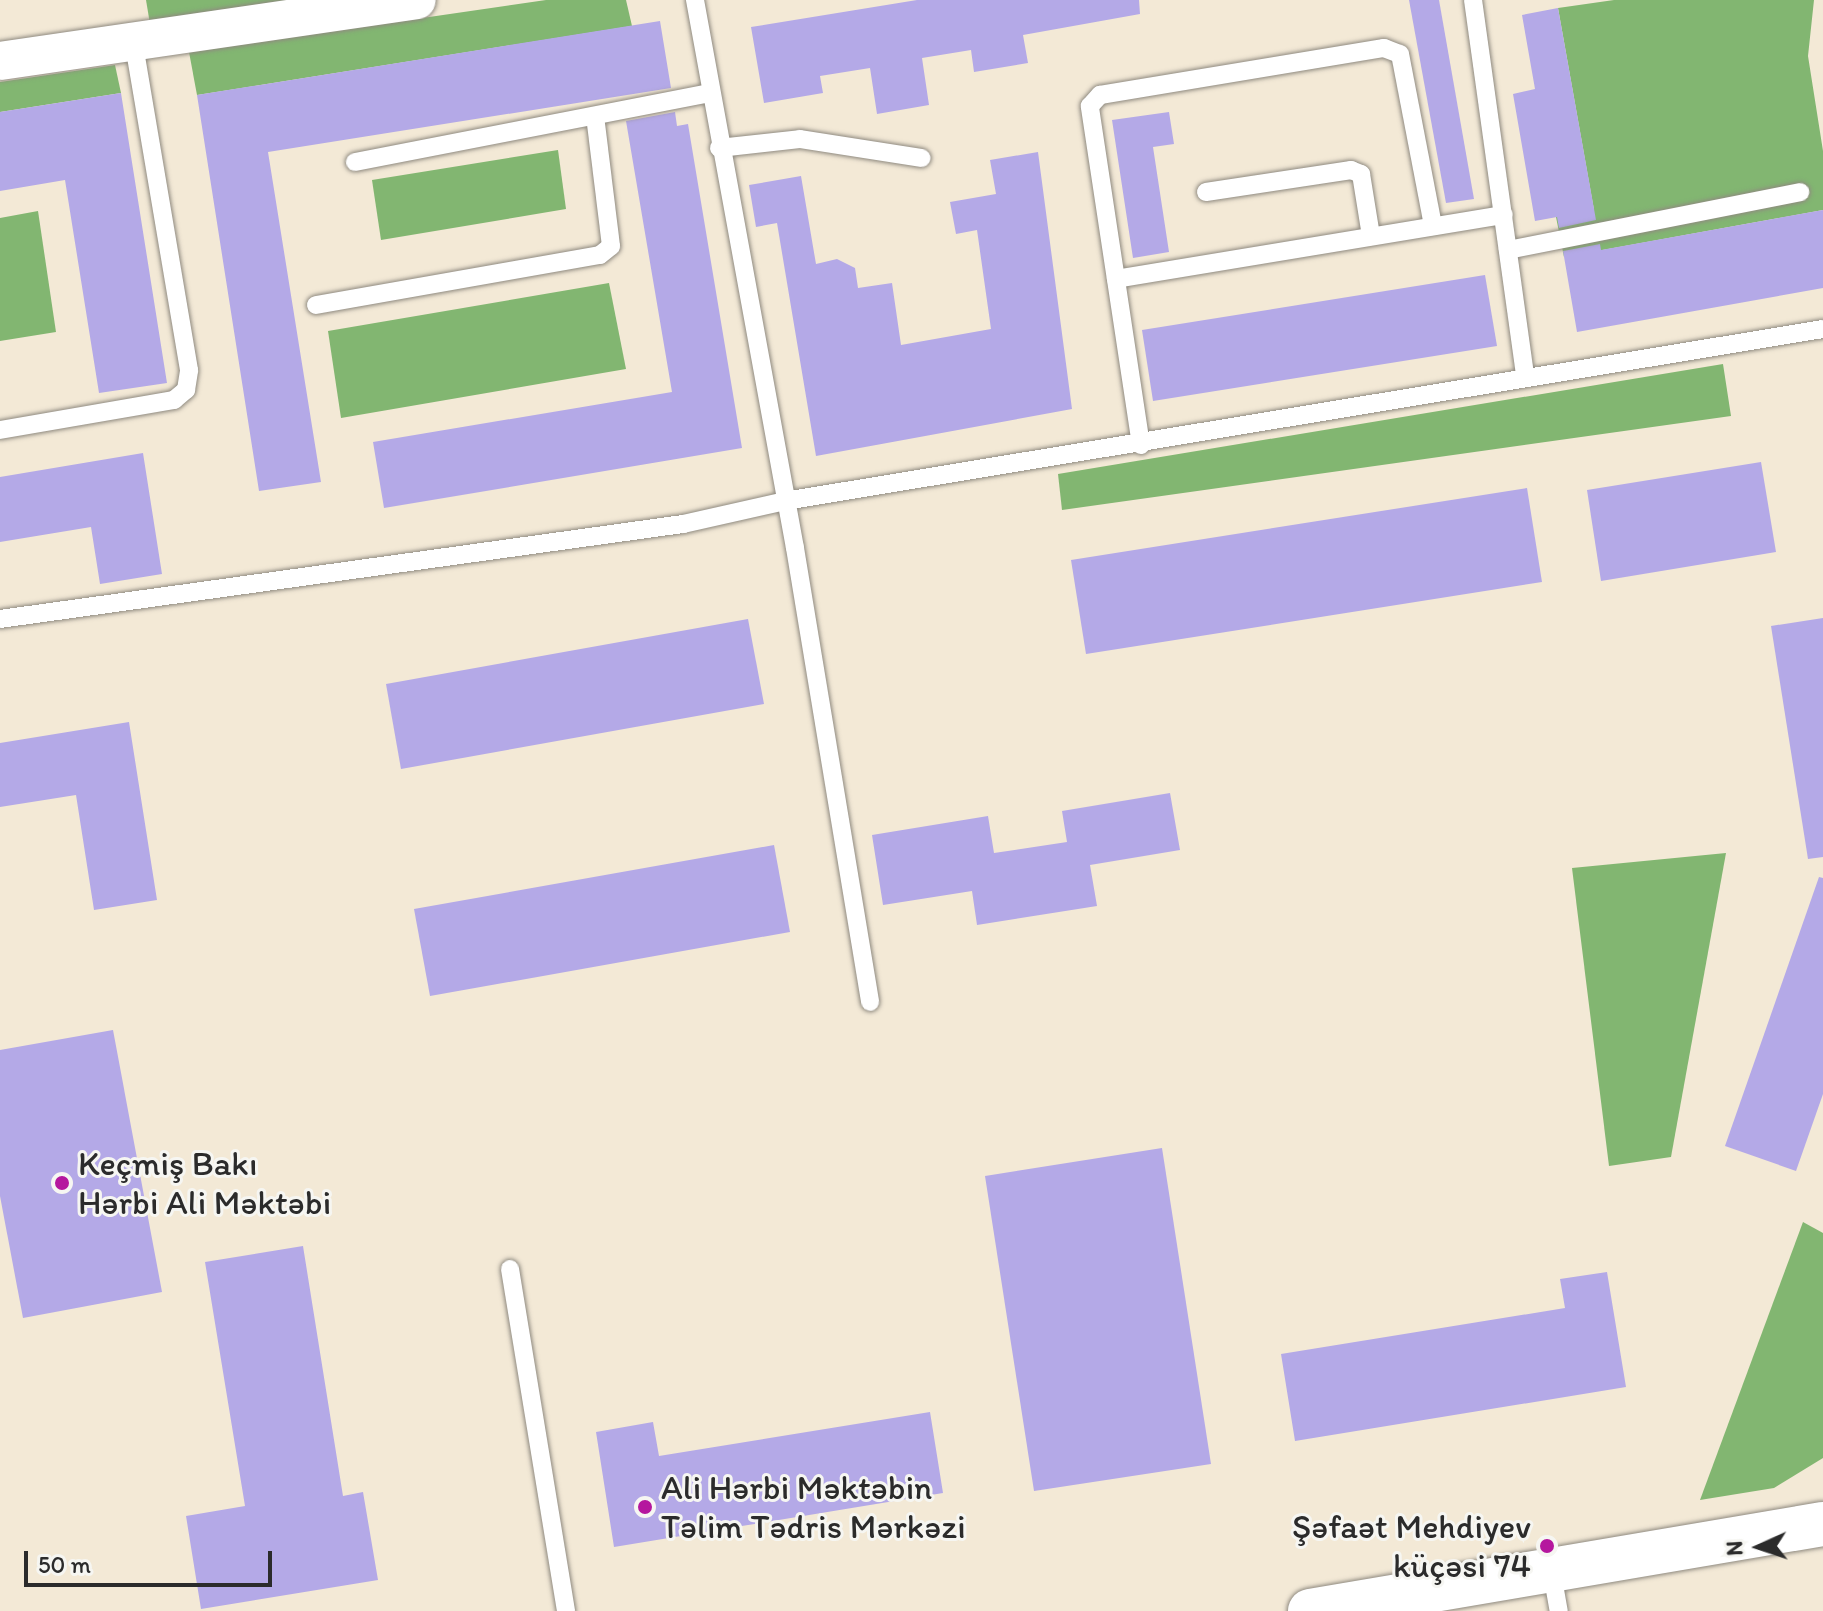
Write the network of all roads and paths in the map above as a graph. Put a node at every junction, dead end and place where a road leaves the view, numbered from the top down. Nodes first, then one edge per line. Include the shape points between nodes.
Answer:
1 (417, 0) edge
2 (695, 0) edge
3 (1473, 0) edge
4 (133, 40) junction
5 (0, 61) edge
6 (709, 93) junction
7 (595, 116) junction
8 (719, 148) junction
9 (922, 158) dead end
10 (355, 162) dead end
11 (1206, 192) dead end
12 (1800, 192) dead end
13 (1504, 215) junction
14 (1433, 226) junction
15 (1371, 236) junction
16 (1508, 250) junction
17 (1116, 279) junction
18 (316, 305) dead end
19 (1823, 329) edge
20 (1525, 375) junction
21 (0, 430) edge
22 (1141, 445) junction
23 (785, 501) junction
24 (0, 619) edge
25 (870, 1002) dead end
26 (510, 1269) dead end
27 (1823, 1524) edge
28 (1556, 1592) edge
29 (566, 1611) edge
30 (1310, 1611) edge

1 - 4 street
2 - 6 lane
3 - 13 lane
4 - 5 street
4 - 21 lane via 189,370 186,390 174,400
6 - 7 lane
6 - 8 lane
7 - 10 lane
7 - 18 lane via 611,246 600,255
8 - 9 lane via 800,139
8 - 23 lane
11 - 15 lane via 1351,170 1361,174
12 - 16 lane
13 - 14 lane
13 - 16 lane
14 - 15 lane
14 - 17 lane via 1400,54 1384,48 1121,90 1100,95 1090,106
15 - 17 lane
16 - 20 lane
17 - 22 lane
19 - 20 lane
20 - 22 lane
22 - 23 lane
23 - 24 lane via 683,524
23 - 25 lane
26 - 29 lane
27 - 28 main road
28 - 30 main road

